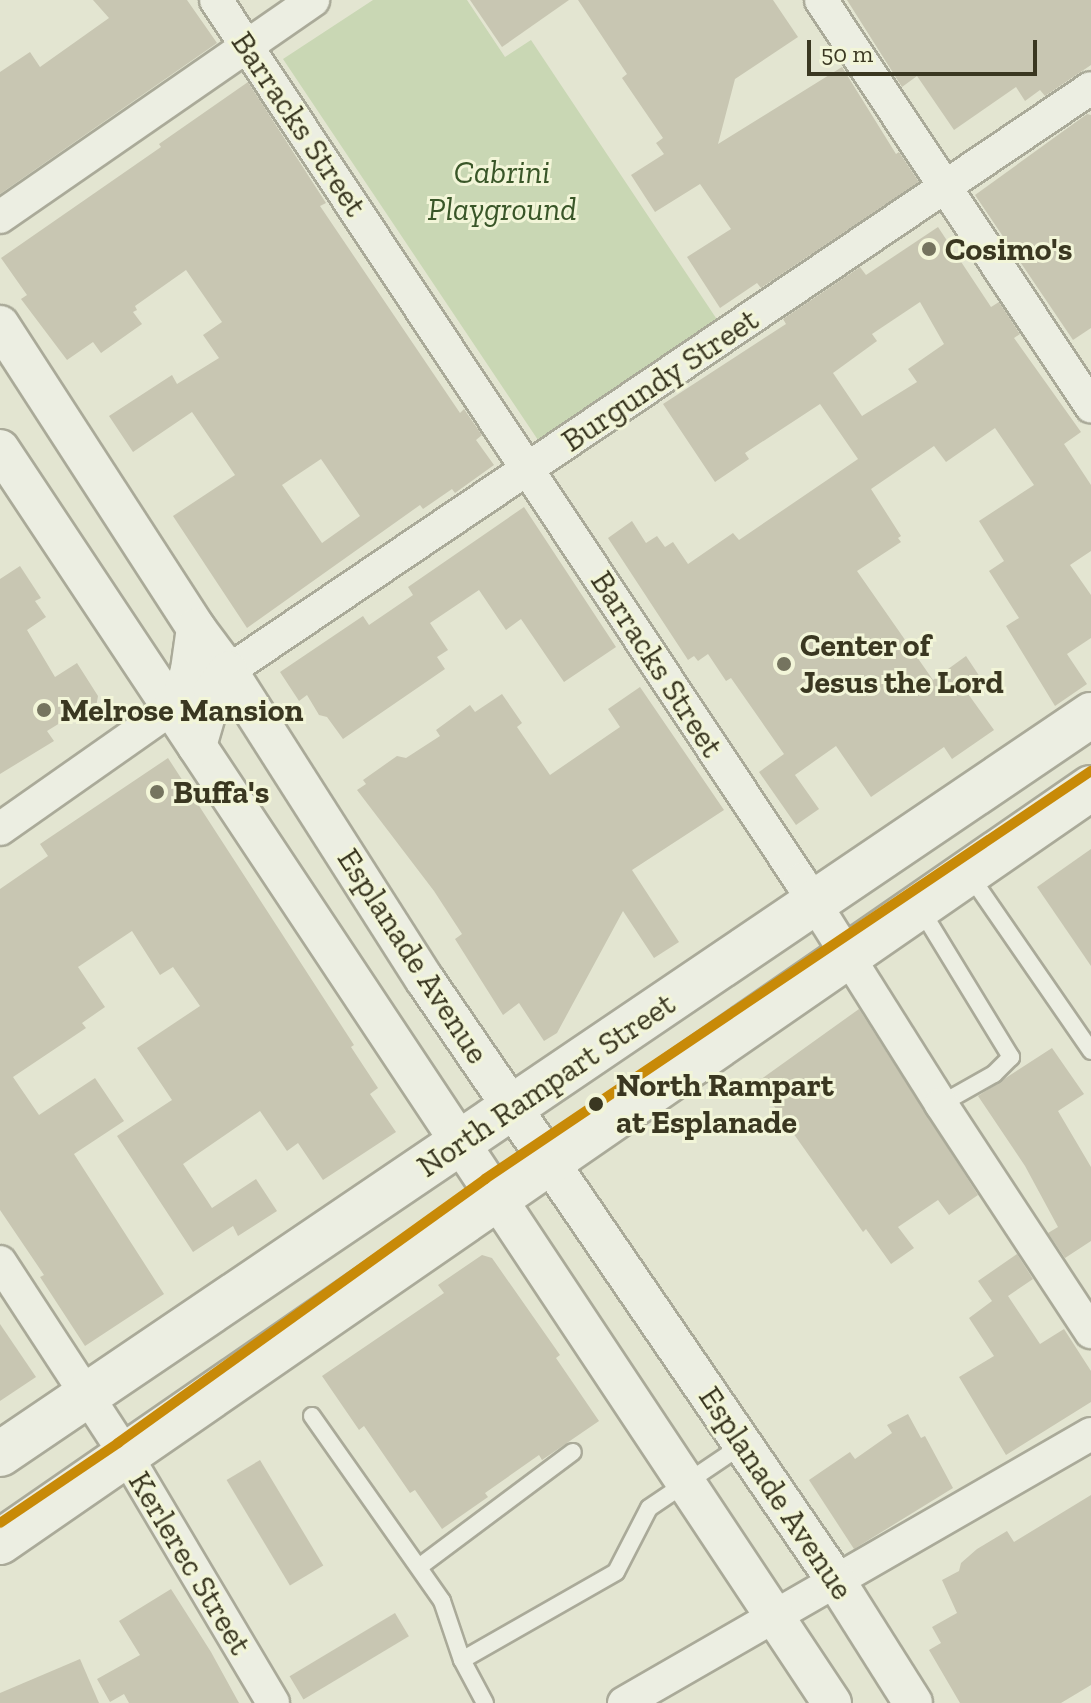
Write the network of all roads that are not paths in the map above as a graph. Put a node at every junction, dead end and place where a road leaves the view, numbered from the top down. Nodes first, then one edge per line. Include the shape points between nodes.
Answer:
1 (216, 0) edge
2 (313, 0) edge
3 (821, 0) edge
4 (246, 45) junction
5 (1091, 88) edge
6 (946, 189) junction
7 (0, 217) edge
8 (0, 325) edge
9 (1091, 407) edge
10 (0, 449) edge
11 (528, 468) junction
12 (196, 628) junction
13 (228, 671) junction
14 (172, 708) junction
15 (1091, 715) edge
16 (197, 746) junction
17 (1091, 788) edge
18 (0, 829) edge
19 (968, 873) junction
20 (814, 903) junction
21 (919, 907) junction
22 (848, 956) junction
23 (1091, 1051) edge
24 (941, 1104) junction
25 (514, 1106) junction
26 (461, 1142) junction
27 (551, 1161) junction
28 (497, 1197) junction
29 (0, 1262) edge
30 (1091, 1332) edge
31 (87, 1395) junction
32 (312, 1416) dead end
33 (1091, 1434) edge
34 (744, 1444) junction
35 (573, 1452) dead end
36 (0, 1454) edge
37 (126, 1455) junction
38 (688, 1483) junction
39 (0, 1542) edge
40 (419, 1567) junction
41 (836, 1581) junction
42 (776, 1615) junction
43 (462, 1660) junction
44 (273, 1703) edge
45 (485, 1703) edge
46 (624, 1703) edge
47 (832, 1703) edge
48 (913, 1703) edge

1 - 4 street, Barracks Street
2 - 4 street
3 - 6 street
4 - 7 street
4 - 11 street, Barracks Street
5 - 6 street, Burgundy Street
6 - 9 street
6 - 11 street, Burgundy Street
8 - 12 street, Esplanade Avenue
10 - 14 street, Esplanade Avenue
11 - 13 street, Burgundy Street
11 - 20 street, Barracks Street
12 - 13 street, Esplanade Avenue
12 - 14 street via 187,680
13 - 16 street via 213,691
13 - 25 street, Esplanade Avenue via 425,980
14 - 16 street, Esplanade Avenue
14 - 18 street
15 - 20 main road, North Rampart Street
16 - 26 street, Esplanade Avenue
17 - 19 main road, North Rampart Street
19 - 21 main road, North Rampart Street
19 - 23 lane
20 - 22 street, Barracks Street
20 - 25 main road, North Rampart Street
21 - 22 main road, North Rampart Street
21 - 24 lane via 1011,1057 994,1074
22 - 24 street, Barracks Street
22 - 27 main road, North Rampart Street
24 - 30 street, Barracks Street
25 - 26 main road, North Rampart Street
25 - 27 street, Esplanade Avenue
26 - 28 street, Esplanade Avenue
26 - 31 main road, North Rampart Street
27 - 28 main road, North Rampart Street
27 - 34 street, Esplanade Avenue
28 - 37 main road, North Rampart Street
28 - 38 street, Esplanade Avenue
29 - 31 street, Kerlerec Street
31 - 36 main road, North Rampart Street
31 - 37 street, Kerlerec Street
32 - 40 lane
33 - 41 street
34 - 38 lane
34 - 41 street, Esplanade Avenue
35 - 40 lane
37 - 39 main road, North Rampart Street
37 - 44 street, Kerlerec Street
38 - 42 street, Esplanade Avenue
38 - 43 lane via 649,1508 616,1572
40 - 43 lane via 442,1601
41 - 42 street
41 - 48 street, Esplanade Avenue
42 - 46 street
42 - 47 street, Esplanade Avenue
43 - 45 lane

